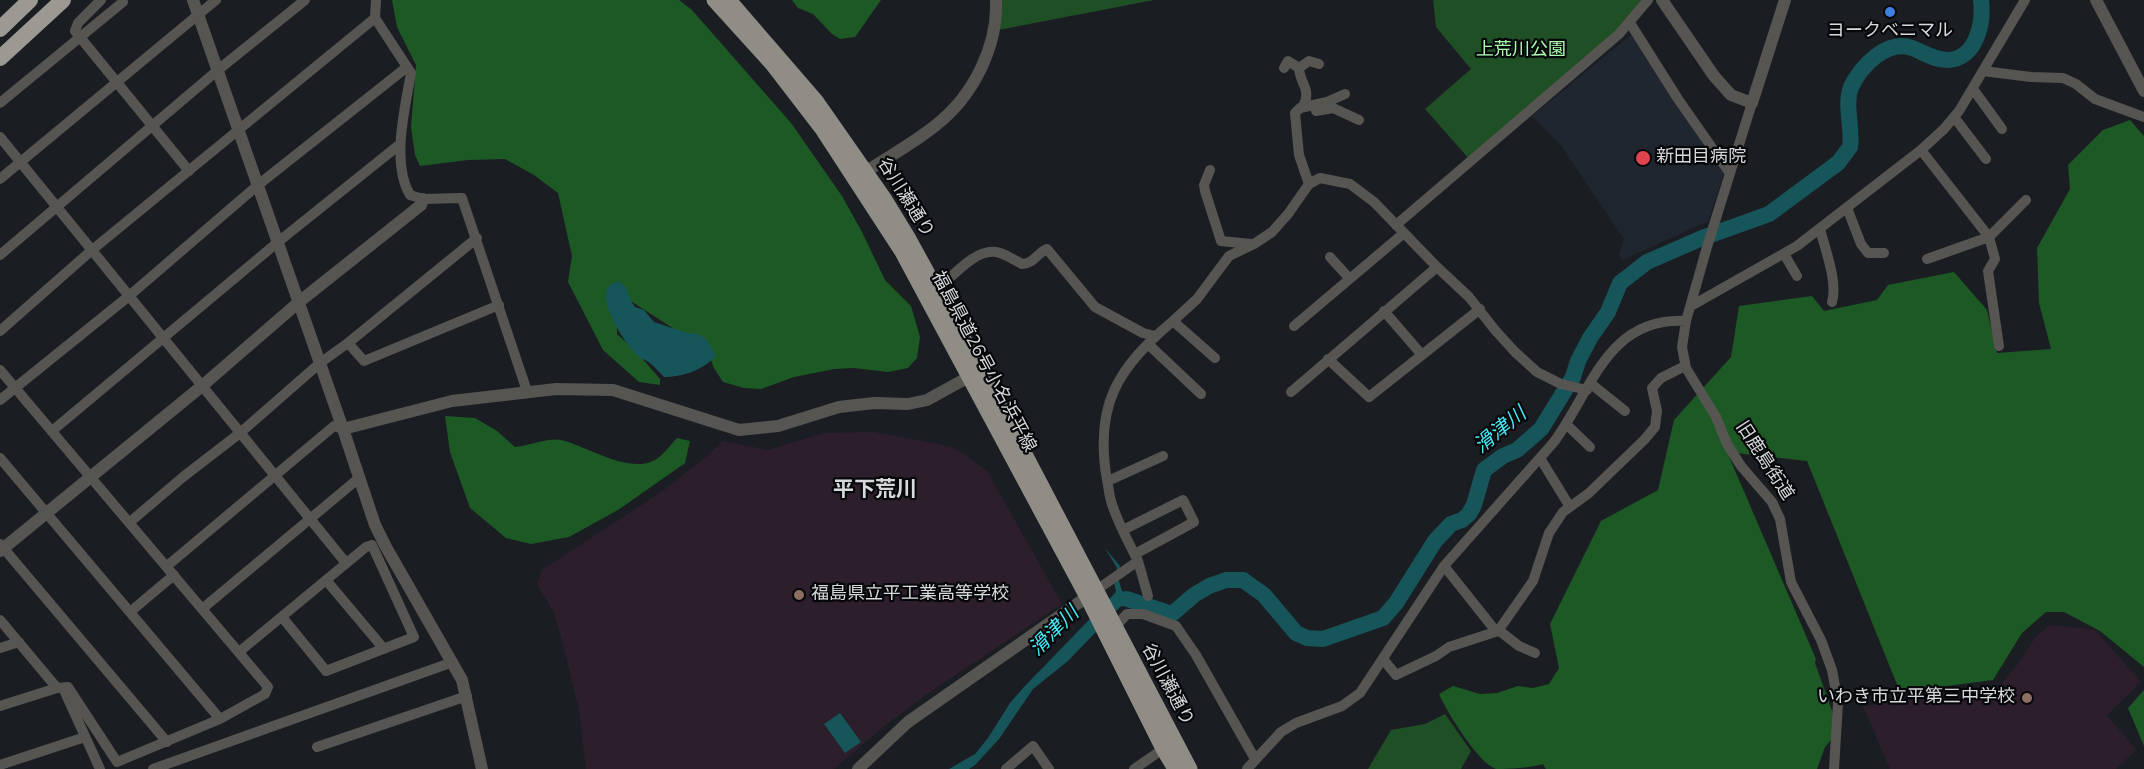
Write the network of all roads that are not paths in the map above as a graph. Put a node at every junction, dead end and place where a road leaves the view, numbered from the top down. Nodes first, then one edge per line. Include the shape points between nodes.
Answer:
1 (15, 0) edge
2 (30, 0) edge
3 (49, 0) edge
4 (63, 0) edge
5 (100, 0) edge
6 (193, 0) edge
7 (216, 0) edge
8 (305, 0) edge
9 (376, 0) edge
10 (714, 0) edge
11 (729, 0) edge
12 (996, 0) edge
13 (1648, 0) edge
14 (1785, 0) edge
15 (2025, 0) edge
16 (2096, 0) edge
17 (1666, 1) edge
18 (123, 2) dead end
19 (0, 15) edge
20 (198, 15) junction
21 (375, 18) junction
22 (1630, 22) junction
23 (0, 29) edge
24 (78, 37) junction
25 (0, 48) edge
26 (0, 58) edge
27 (1319, 64) dead end
28 (407, 67) junction
29 (1284, 68) dead end
30 (1299, 68) junction
31 (218, 70) junction
32 (1983, 71) junction
33 (117, 82) junction
34 (1972, 89) junction
35 (2144, 91) edge
36 (1345, 94) dead end
37 (1752, 103) junction
38 (0, 104) edge
39 (1299, 110) junction
40 (1954, 117) junction
41 (2144, 117) edge
42 (1359, 120) dead end
43 (153, 126) junction
44 (239, 128) junction
45 (2002, 129) dead end
46 (0, 137) edge
47 (399, 145) junction
48 (1921, 150) junction
49 (1986, 159) dead end
50 (20, 162) junction
51 (1210, 170) dead end
52 (189, 171) junction
53 (1730, 172) junction
54 (860, 175) junction
55 (0, 179) edge
56 (1309, 184) junction
57 (258, 185) junction
58 (423, 198) junction
59 (2026, 200) dead end
60 (57, 207) junction
61 (1847, 208) junction
62 (1400, 229) junction
63 (1820, 229) junction
64 (1989, 237) junction
65 (477, 238) junction
66 (278, 242) junction
67 (1254, 244) junction
68 (92, 250) junction
69 (1884, 253) dead end
70 (1784, 254) junction
71 (0, 255) edge
72 (1330, 258) dead end
73 (1927, 259) dead end
74 (1437, 267) junction
75 (1797, 276) dead end
76 (1349, 278) junction
77 (937, 289) junction
78 (129, 296) junction
79 (1832, 302) dead end
80 (299, 303) junction
81 (499, 305) junction
82 (1690, 306) junction
83 (1480, 309) junction
84 (1384, 311) junction
85 (1173, 321) junction
86 (1686, 321) junction
87 (1294, 326) dead end
88 (0, 330) edge
89 (164, 339) junction
90 (1151, 340) junction
91 (348, 343) junction
92 (1999, 346) dead end
93 (1422, 355) junction
94 (1215, 358) dead end
95 (1328, 359) junction
96 (320, 363) junction
97 (1685, 366) junction
98 (0, 370) edge
99 (974, 374) junction
100 (202, 386) junction
101 (1584, 387) junction
102 (15, 388) junction
103 (527, 391) junction
104 (1291, 392) dead end
105 (1201, 394) dead end
106 (0, 400) edge
107 (1625, 411) dead end
108 (1566, 424) junction
109 (343, 429) junction
110 (52, 431) junction
111 (240, 433) junction
112 (1590, 447) dead end
113 (1163, 456) dead end
114 (0, 458) edge
115 (1540, 458) junction
116 (91, 476) junction
117 (275, 476) junction
118 (359, 478) junction
119 (1108, 481) junction
120 (1570, 507) junction
121 (46, 513) junction
122 (310, 519) junction
123 (130, 522) junction
124 (1123, 530) junction
125 (1, 547) edge
126 (1136, 557) junction
127 (346, 563) junction
128 (1444, 566) junction
129 (170, 570) junction
130 (326, 580) junction
131 (1148, 596) dead end
132 (1093, 598) junction
133 (202, 609) junction
134 (130, 612) junction
135 (282, 617) junction
136 (0, 620) edge
137 (1110, 625) junction
138 (1498, 631) junction
139 (19, 642) junction
140 (0, 648) edge
141 (384, 649) junction
142 (239, 652) junction
143 (1535, 653) dead end
144 (1383, 659) junction
145 (453, 662) junction
146 (60, 688) junction
147 (467, 696) junction
148 (0, 706) edge
149 (220, 718) junction
150 (85, 737) junction
151 (167, 742) junction
152 (317, 747) dead end
153 (1162, 749) junction
154 (1255, 759) junction
155 (0, 765) edge
156 (179, 765) edge
157 (100, 769) edge
158 (153, 769) edge
159 (482, 769) edge
160 (858, 769) edge
161 (1006, 769) edge
162 (1049, 769) edge
163 (1134, 769) edge
164 (1175, 769) edge
165 (1190, 769) edge
166 (1247, 769) edge
167 (1834, 769) edge

1 - 19 highway
2 - 23 highway
3 - 25 highway
4 - 26 highway
5 - 24 street via 78,23
6 - 20 street
7 - 20 street
8 - 31 street
9 - 21 street
10 - 54 main road, 福島県道26号小名浜平線 via 772,64
11 - 54 main road, 谷川瀬通り via 817,102
12 - 54 street via 988,50 972,86 936,125
13 - 22 street
14 - 37 street
15 - 32 street
16 - 35 street
17 - 37 street via 1714,76 1731,95
18 - 24 street
20 - 31 street
20 - 33 street
21 - 28 street
21 - 44 street
22 - 53 street
22 - 62 street
24 - 33 street
24 - 38 street
27 - 30 street via 1309,61
28 - 47 street via 411,73
28 - 57 street
29 - 30 street via 1288,61
30 - 39 street via 1307,99
31 - 43 street
31 - 44 street
32 - 34 street
32 - 41 street via 2063,78 2095,99
33 - 43 street
33 - 50 street
34 - 40 street
34 - 45 street
36 - 39 street
37 - 53 street
39 - 42 street via 1333,108
39 - 56 street via 1299,155
40 - 48 street
40 - 49 street
43 - 52 street
43 - 60 street
44 - 52 street
44 - 57 street
46 - 50 street
47 - 58 street via 405,188 410,195
47 - 66 street
48 - 61 street
48 - 64 street
50 - 55 street
50 - 60 street
51 - 67 street via 1204,185 1221,241
52 - 68 street
53 - 82 street, 旧鹿島街道
54 - 77 main road, 谷川瀬通り via 890,208
54 - 99 main road, 福島県道26号小名浜平線
56 - 62 street via 1320,178 1350,184
56 - 67 street via 1272,232
57 - 66 street
57 - 78 street
58 - 65 street via 462,198
58 - 80 street via 421,206
59 - 64 street
60 - 68 street
60 - 71 street
61 - 63 street
61 - 69 street via 1868,253
62 - 74 street
62 - 76 street
63 - 70 street
63 - 79 street via 1832,273
64 - 73 street
64 - 92 street via 1995,259 1988,272
65 - 81 street
65 - 91 street
66 - 80 street
66 - 89 street
67 - 85 street via 1229,256 1197,299
68 - 78 street
68 - 88 street
70 - 75 street
70 - 82 street
72 - 76 street
74 - 83 street
74 - 84 street
76 - 87 street
77 - 90 street via 971,259 997,252 1022,264 1035,260 1047,249 1095,307
77 - 99 main road, 谷川瀬通り
78 - 89 street
78 - 102 street
80 - 96 street
80 - 100 street
81 - 91 street via 364,361
81 - 103 street
82 - 86 street, 旧鹿島街道
83 - 93 street
83 - 101 street via 1494,330 1537,372 1561,384
84 - 93 street
84 - 95 street
85 - 90 street
85 - 94 street
86 - 97 street, 旧鹿島街道 via 1682,347
86 - 101 street via 1636,330 1606,357
89 - 100 street
89 - 110 street
90 - 105 street
90 - 119 street via 1127,368 1110,398 1102,439
91 - 96 street
93 - 95 street via 1369,397
95 - 104 street
96 - 109 street
96 - 111 street
97 - 120 street via 1660,378 1652,388 1657,418 1644,440
97 - 167 street, 旧鹿島街道 via 1716,417 1727,444 1772,502 1780,519 1791,582 1832,670 1838,703
98 - 102 street
99 - 103 street via 927,400 838,407 777,426 739,430 613,390
99 - 132 main road, 福島県道26号小名浜平線
100 - 111 street
100 - 116 street
101 - 107 street
101 - 108 street
102 - 106 street
102 - 110 street
103 - 109 street via 452,400
108 - 112 street
108 - 115 street
109 - 117 street via 334,426
109 - 118 street
110 - 116 street
111 - 117 street
111 - 123 street
113 - 119 street
114 - 121 street
115 - 120 street
115 - 128 street
116 - 121 street
116 - 123 street
117 - 122 street
117 - 129 street
118 - 122 street
118 - 145 street via 386,547
119 - 124 street via 1112,505
120 - 138 street via 1549,533 1533,581
121 - 125 street
121 - 134 street
122 - 127 street
122 - 133 street
123 - 129 street
124 - 126 street
124 - 126 street via 1183,500 1194,522
125 - 151 street
126 - 131 street
126 - 132 street
127 - 130 street
127 - 141 street via 372,545 414,637
128 - 138 street
128 - 144 street
129 - 133 street
129 - 134 street
130 - 135 street
130 - 141 street
132 - 137 main road, 福島県道26号小名浜平線
132 - 160 street via 908,722
133 - 142 street
134 - 149 street
135 - 141 street via 326,671
135 - 142 street
136 - 139 street
137 - 153 main road, 福島県道26号小名浜平線
137 - 154 street via 1127,614 1143,614 1176,627
137 - 165 main road, 谷川瀬通り
138 - 143 street
138 - 144 street via 1449,647 1396,675
139 - 140 street
139 - 146 street
142 - 149 street via 268,687 265,694
144 - 154 street via 1360,693 1342,706 1281,732
145 - 147 street
145 - 156 street
146 - 148 street
146 - 150 street
146 - 151 street via 68,687 117,762
147 - 152 street
147 - 159 street
149 - 151 street
150 - 155 street
150 - 157 street
153 - 163 street
153 - 164 main road, 福島県道26号小名浜平線
154 - 166 street
156 - 158 street
161 - 162 street via 1033,746

